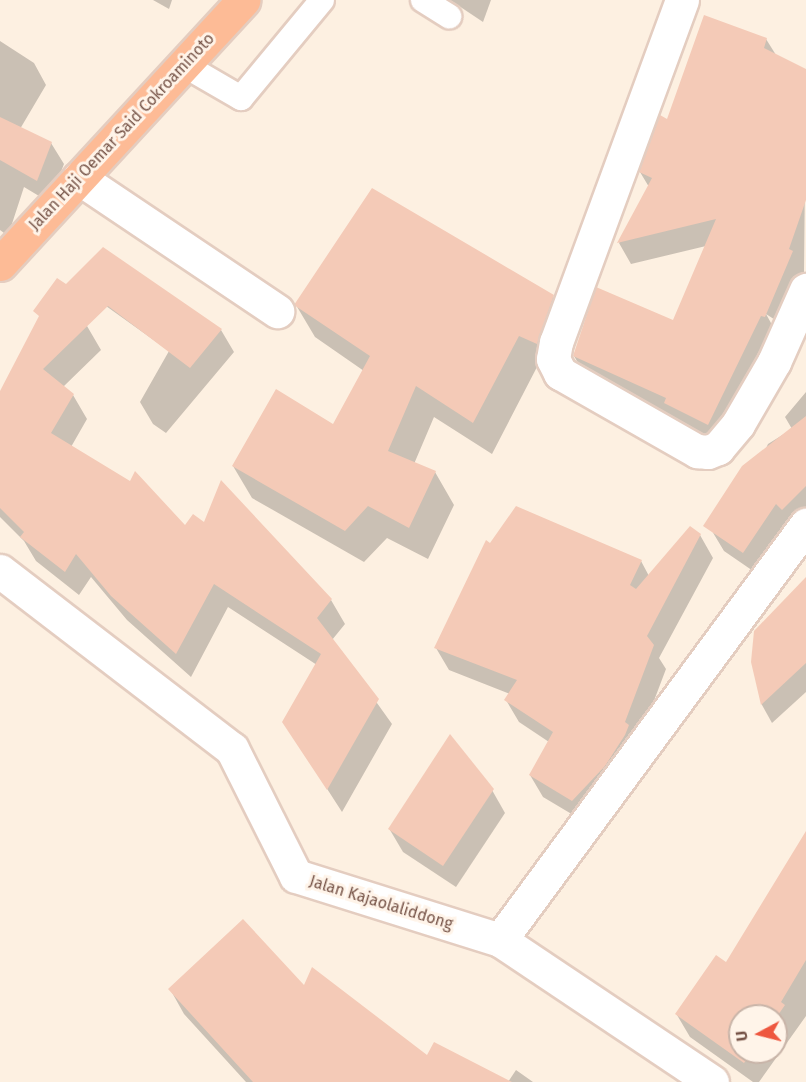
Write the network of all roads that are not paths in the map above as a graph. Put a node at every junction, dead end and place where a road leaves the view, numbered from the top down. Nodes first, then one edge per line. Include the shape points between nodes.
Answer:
1 (244, 0) edge
2 (322, 0) edge
3 (423, 0) edge
4 (682, 0) edge
5 (449, 16) dead end
6 (184, 64) junction
7 (79, 178) junction
8 (0, 264) edge
9 (806, 290) edge
10 (277, 311) dead end
11 (806, 525) edge
12 (0, 571) edge
13 (500, 940) junction
14 (712, 1082) edge

1 - 6 highway, Jalan Haji Oemar Said Cokroaminoto
2 - 6 lane via 241,98
3 - 5 lane
4 - 9 street via 553,359 560,373 698,451 708,452 718,448 738,424 774,362
6 - 7 highway, Jalan Haji Oemar Said Cokroaminoto
7 - 8 highway, Jalan Haji Oemar Said Cokroaminoto
7 - 10 street
11 - 13 street
12 - 13 street, Jalan Kajaolaliddong via 232,750 296,876
13 - 14 street, Jalan Kajaolaliddong

